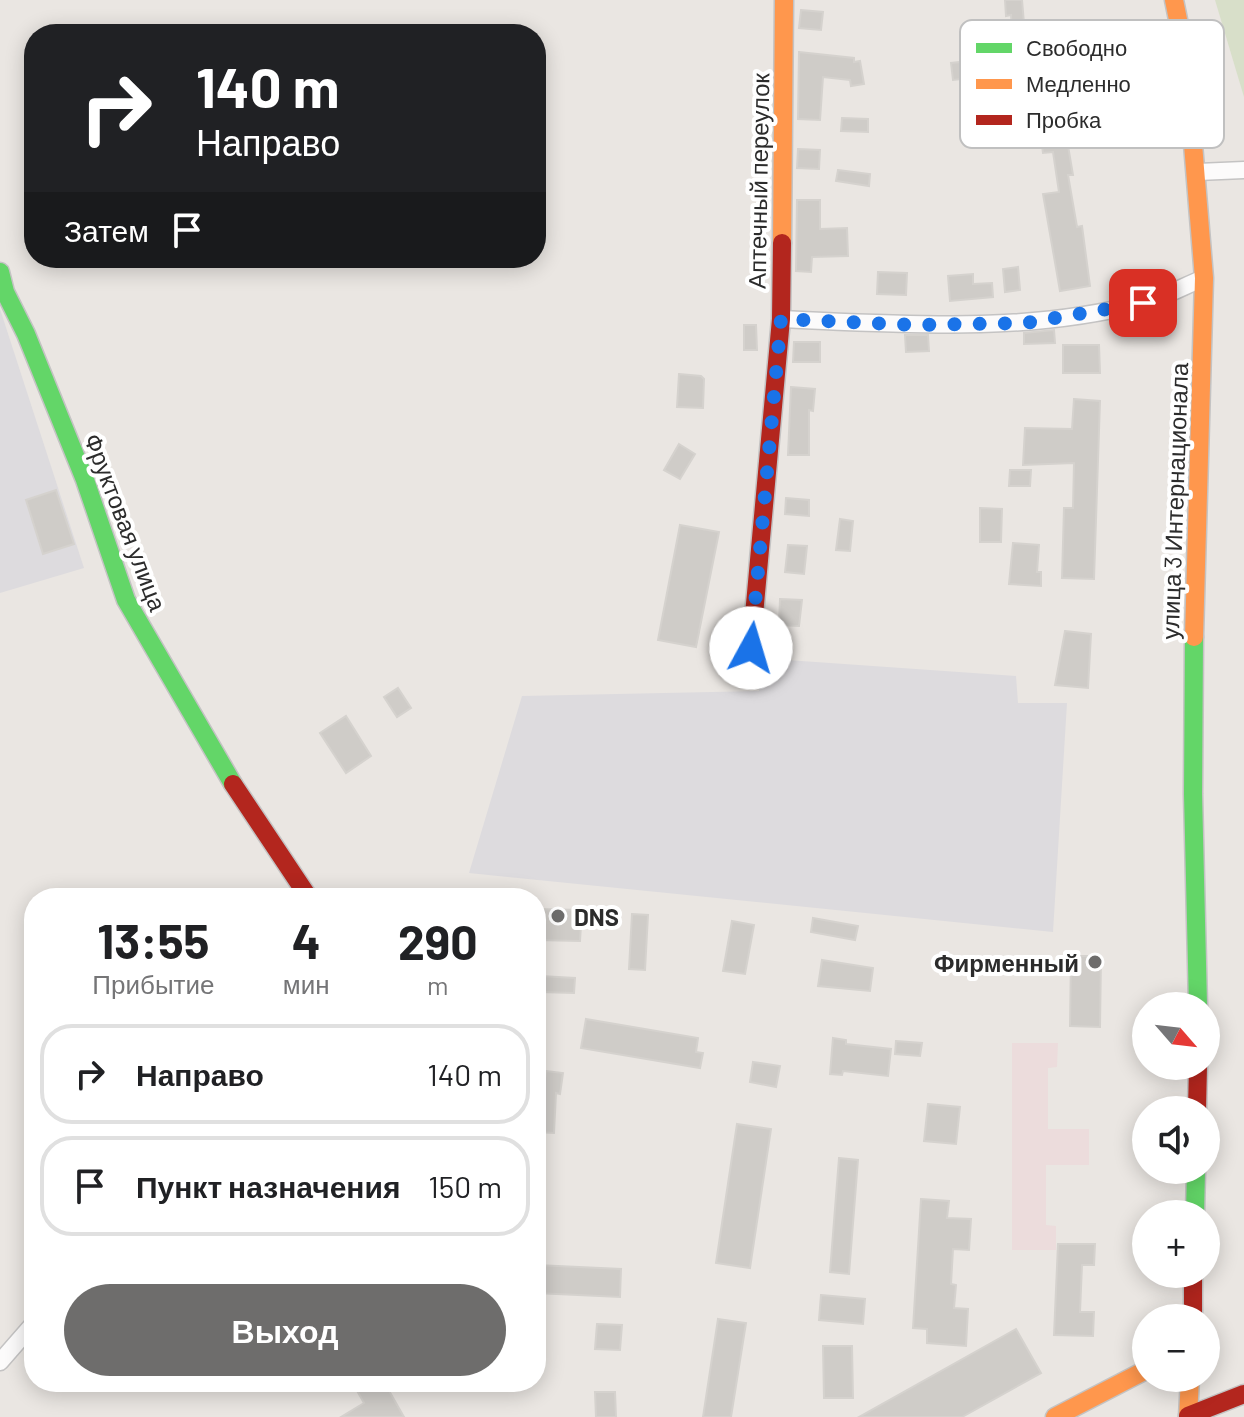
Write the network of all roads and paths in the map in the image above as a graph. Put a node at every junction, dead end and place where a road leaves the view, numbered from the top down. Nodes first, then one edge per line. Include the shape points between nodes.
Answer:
1 (784, 0) edge
2 (1174, 0) edge
3 (1178, 20) edge
4 (1195, 148) edge
5 (1244, 170) edge
6 (1198, 172) junction
7 (0, 272) edge
8 (1204, 278) junction
9 (781, 319) junction
10 (751, 648) dead end
11 (302, 888) edge
12 (1198, 992) edge
13 (24, 1334) edge
14 (0, 1362) edge
15 (1132, 1377) edge
16 (1189, 1392) edge
17 (1244, 1394) edge
18 (1055, 1417) edge
19 (1188, 1417) edge

1 - 9 main road, Аптечный переулок
2 - 3 main road, улица 3 Интернационала
4 - 6 main road, улица 3 Интернационала
5 - 6 street
6 - 8 main road, улица 3 Интернационала
7 - 11 main road, Фруктовая улица via 85,480 126,600 212,753
8 - 9 street via 1143,303 1026,323
8 - 12 main road, улица 3 Интернационала via 1194,546
9 - 10 main road, Аптечный переулок
13 - 14 street
15 - 18 main road
16 - 19 main road
17 - 19 main road

